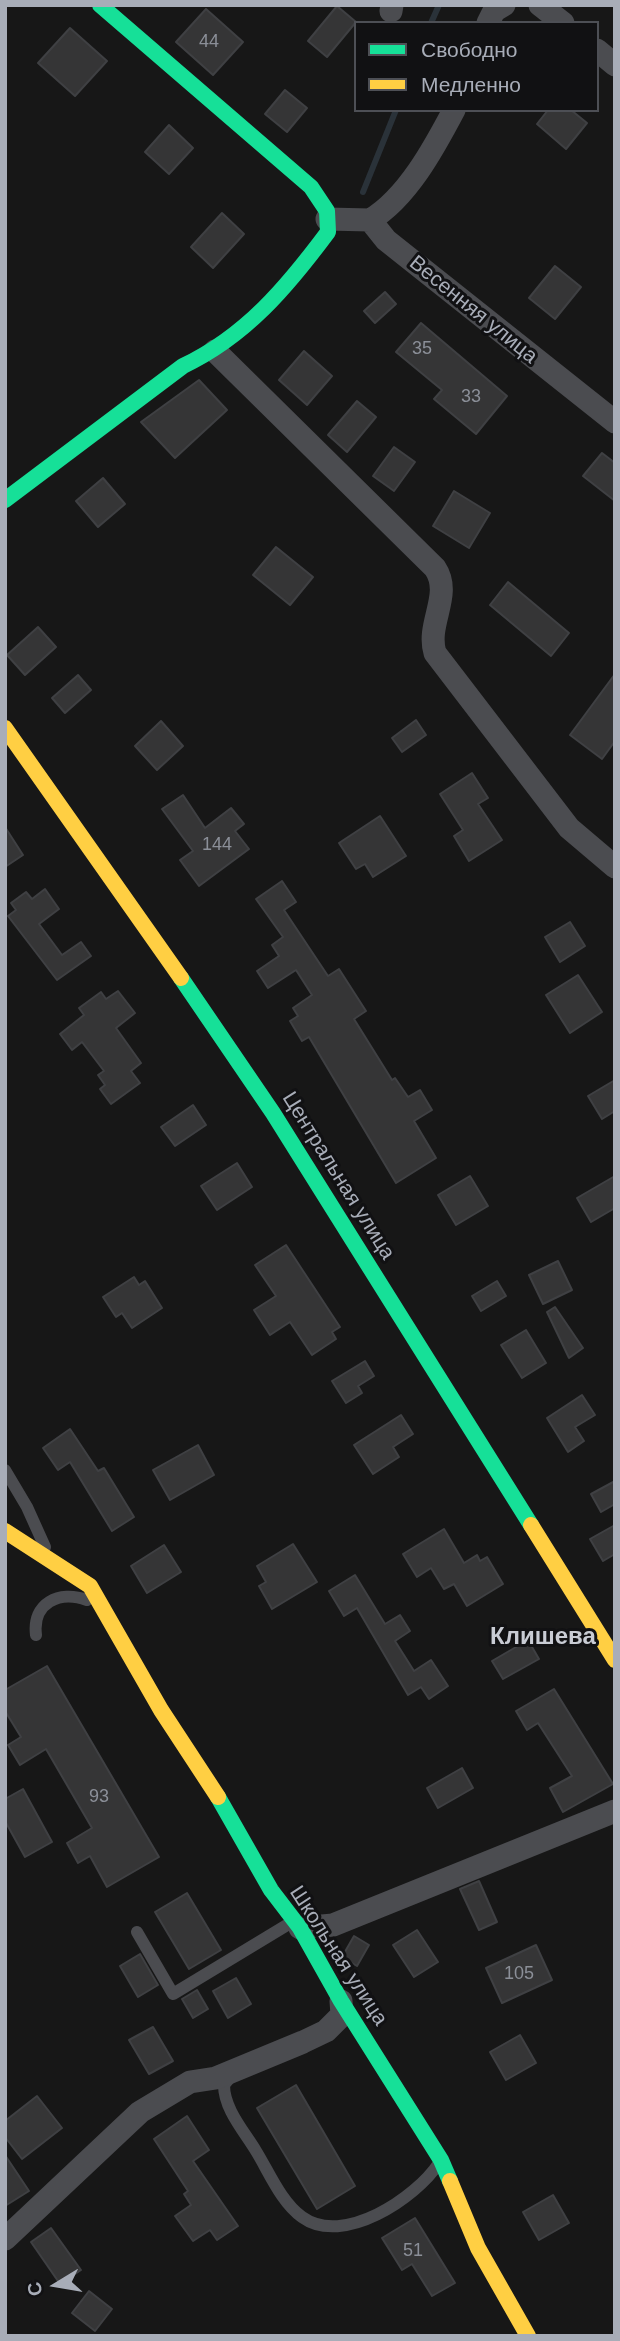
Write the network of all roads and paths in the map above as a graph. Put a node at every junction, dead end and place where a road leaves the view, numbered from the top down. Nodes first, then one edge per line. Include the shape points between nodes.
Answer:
1 (100, 5) edge
2 (504, 5) edge
3 (540, 5) edge
4 (488, 21) edge
5 (560, 21) edge
6 (599, 52) edge
7 (615, 65) edge
8 (453, 112) edge
9 (327, 219) junction
10 (370, 220) junction
11 (215, 351) junction
12 (615, 422) edge
13 (5, 500) edge
14 (5, 728) edge
15 (615, 867) edge
16 (5, 1470) edge
17 (5, 1531) edge
18 (52, 1564) junction
19 (101, 1604) junction
20 (36, 1635) dead end
21 (615, 1660) edge
22 (615, 1811) edge
23 (296, 1925) junction
24 (136, 1932) dead end
25 (341, 2001) junction
26 (236, 2071) junction
27 (441, 2160) junction
28 (5, 2239) edge
29 (528, 2336) edge

1 - 9 street via 311,187 320,196
2 - 4 street
3 - 5 street
6 - 7 street
8 - 10 street via 412,177 388,207
9 - 10 street
9 - 11 street via 328,232 323,239 252,323
10 - 12 street, Весенняя улица via 386,240
11 - 13 street via 183,366
11 - 15 street via 435,568 443,585 432,637 435,653 569,828
14 - 21 street, Центральная улица via 273,1112
16 - 18 lane
17 - 18 street, Школьная улица
18 - 19 street, Школьная улица via 90,1586
19 - 20 lane via 75,1595 58,1596 38,1613
19 - 23 street, Школьная улица via 161,1710
22 - 23 street via 333,1925
23 - 24 lane via 173,1994
23 - 25 street, Школьная улица
25 - 26 street via 342,2015 326,2031
25 - 27 street, Школьная улица
26 - 27 lane via 224,2085 227,2104 283,2196 300,2216 315,2224 345,2226 372,2216 426,2180
26 - 28 street via 190,2082 140,2112
27 - 29 street, Школьная улица via 478,2248

